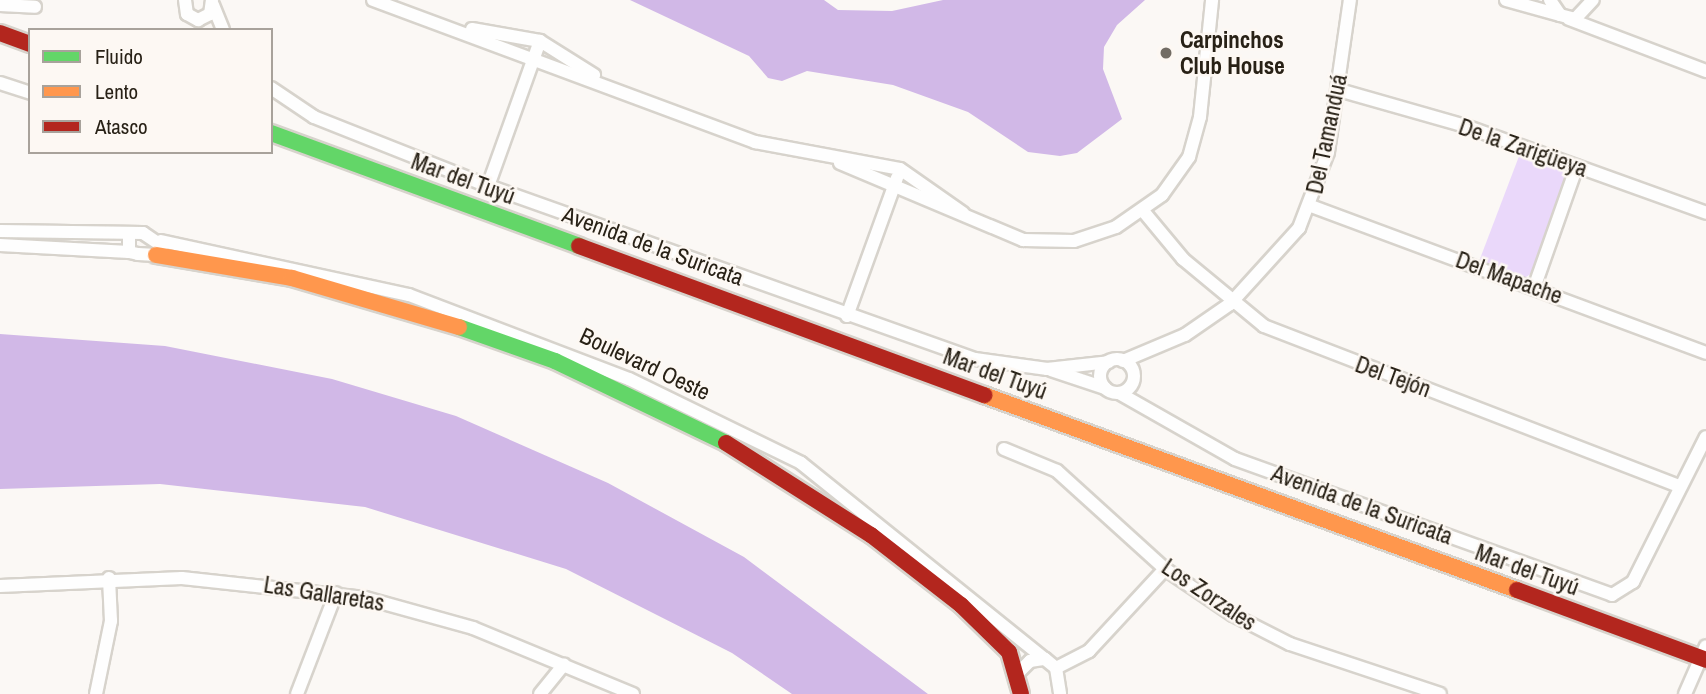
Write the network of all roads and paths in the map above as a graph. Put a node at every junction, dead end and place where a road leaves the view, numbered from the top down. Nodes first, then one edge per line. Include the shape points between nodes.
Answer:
1 (185, 0) edge
2 (373, 0) edge
3 (1212, 0) edge
4 (1350, 0) edge
5 (1506, 0) edge
6 (1550, 0) edge
7 (1593, 1) edge
8 (213, 3) edge
9 (0, 5) edge
10 (35, 7) dead end
11 (1565, 17) junction
12 (198, 20) junction
13 (208, 28) edge
14 (222, 28) edge
15 (458, 28) junction
16 (0, 33) edge
17 (1609, 34) junction
18 (540, 41) junction
19 (28, 43) edge
20 (534, 60) junction
21 (1706, 71) edge
22 (0, 83) edge
23 (606, 84) junction
24 (273, 89) edge
25 (1339, 90) junction
26 (28, 92) edge
27 (273, 134) edge
28 (820, 156) junction
29 (1577, 166) junction
30 (900, 169) junction
31 (895, 184) junction
32 (488, 186) junction
33 (1311, 206) junction
34 (1144, 212) junction
35 (963, 213) junction
36 (1706, 213) edge
37 (0, 231) edge
38 (129, 237) junction
39 (46, 240) junction
40 (0, 245) edge
41 (159, 248) junction
42 (129, 251) junction
43 (1534, 288) junction
44 (1230, 304) junction
45 (847, 316) junction
46 (1706, 353) edge
47 (1142, 354) junction
48 (1123, 361) junction
49 (1109, 362) junction
50 (1047, 369) junction
51 (1133, 371) junction
52 (1131, 386) junction
53 (1105, 388) junction
54 (1119, 393) junction
55 (1142, 403) junction
56 (709, 426) junction
57 (1706, 438) edge
58 (1004, 449) dead end
59 (790, 460) junction
60 (813, 474) junction
61 (793, 483) junction
62 (1679, 486) junction
63 (1166, 569) junction
64 (933, 574) junction
65 (108, 579) junction
66 (0, 586) edge
67 (336, 593) junction
68 (1705, 657) edge
69 (1045, 659) junction
70 (564, 664) junction
71 (1055, 668) junction
72 (1019, 672) junction
73 (96, 694) edge
74 (297, 694) edge
75 (540, 694) edge
76 (633, 694) edge
77 (1021, 694) edge
78 (1061, 694) edge
79 (1440, 694) edge
80 (1685, 694) edge

1 - 12 street via 187,14
2 - 15 street
3 - 34 street via 1200,117 1189,157
4 - 25 street, Del Tamanduá
5 - 11 street
6 - 11 street
7 - 11 street via 1587,13
7 - 17 street
8 - 12 street
8 - 14 street
9 - 10 street
11 - 17 street
12 - 13 street
15 - 18 street
15 - 20 street
16 - 19 street
17 - 21 street
18 - 20 street
18 - 23 street
20 - 23 street
20 - 32 street
22 - 26 street
23 - 28 street via 755,142
24 - 32 street, Avenida de la Suricata via 314,117
25 - 29 street, De la Zarigüeya
25 - 33 street, Del Tamanduá
27 - 68 street, Mar del Tuyú
28 - 30 street
28 - 31 street
29 - 36 street, De la Zarigüeya
29 - 43 street
30 - 31 street
30 - 35 street
31 - 35 street
31 - 45 street
32 - 45 street, Avenida de la Suricata
33 - 43 street, Del Mapache
33 - 44 street, Del Tamanduá via 1273,263
34 - 35 street via 1096,235 1055,242 1023,240
34 - 44 street, Del Tejón
37 - 39 street
38 - 39 street
38 - 41 street via 143,233
38 - 42 street
39 - 40 street
39 - 42 street
41 - 42 street
41 - 56 street, Boulevard Oeste via 407,301 558,355
43 - 46 street, Del Mapache
44 - 47 street, Del Tamanduá
44 - 62 street, Del Tejón via 1303,344
45 - 50 street, Avenida de la Suricata via 975,359
47 - 48 street, Del Tamanduá
47 - 51 street
48 - 49 street, Avenida de la Suricata
48 - 51 street
49 - 50 street, Avenida de la Suricata
49 - 53 street via 1101,374
50 - 53 street, Avenida de la Suricata
51 - 52 street
52 - 54 street
52 - 55 street, Avenida de la Suricata
53 - 54 street, Avenida de la Suricata
54 - 55 street, Avenida de la Suricata
55 - 62 street, Avenida de la Suricata via 1235,459 1603,594 1621,593 1633,582
56 - 59 street, Boulevard Oeste
56 - 61 street, Boulevard Oeste
57 - 62 street, Avenida de la Suricata
58 - 63 street, Los Zorzales via 1057,471
59 - 60 street, Boulevard Oeste
59 - 61 street
60 - 61 street via 809,486
60 - 64 street, Boulevard Oeste
61 - 64 street, Boulevard Oeste
63 - 71 street via 1089,651
63 - 79 street, Los Zorzales via 1258,629
64 - 69 street, Boulevard Oeste
64 - 72 street, Boulevard Oeste via 995,635
65 - 66 street, Las Gallaretas
65 - 67 street, Las Gallaretas
65 - 73 street via 111,621
67 - 70 street, Las Gallaretas via 473,628
67 - 74 street
68 - 80 street
69 - 71 street, Boulevard Oeste
69 - 72 street via 1030,661
70 - 75 street
70 - 76 street, Las Gallaretas
71 - 78 street
72 - 77 street

